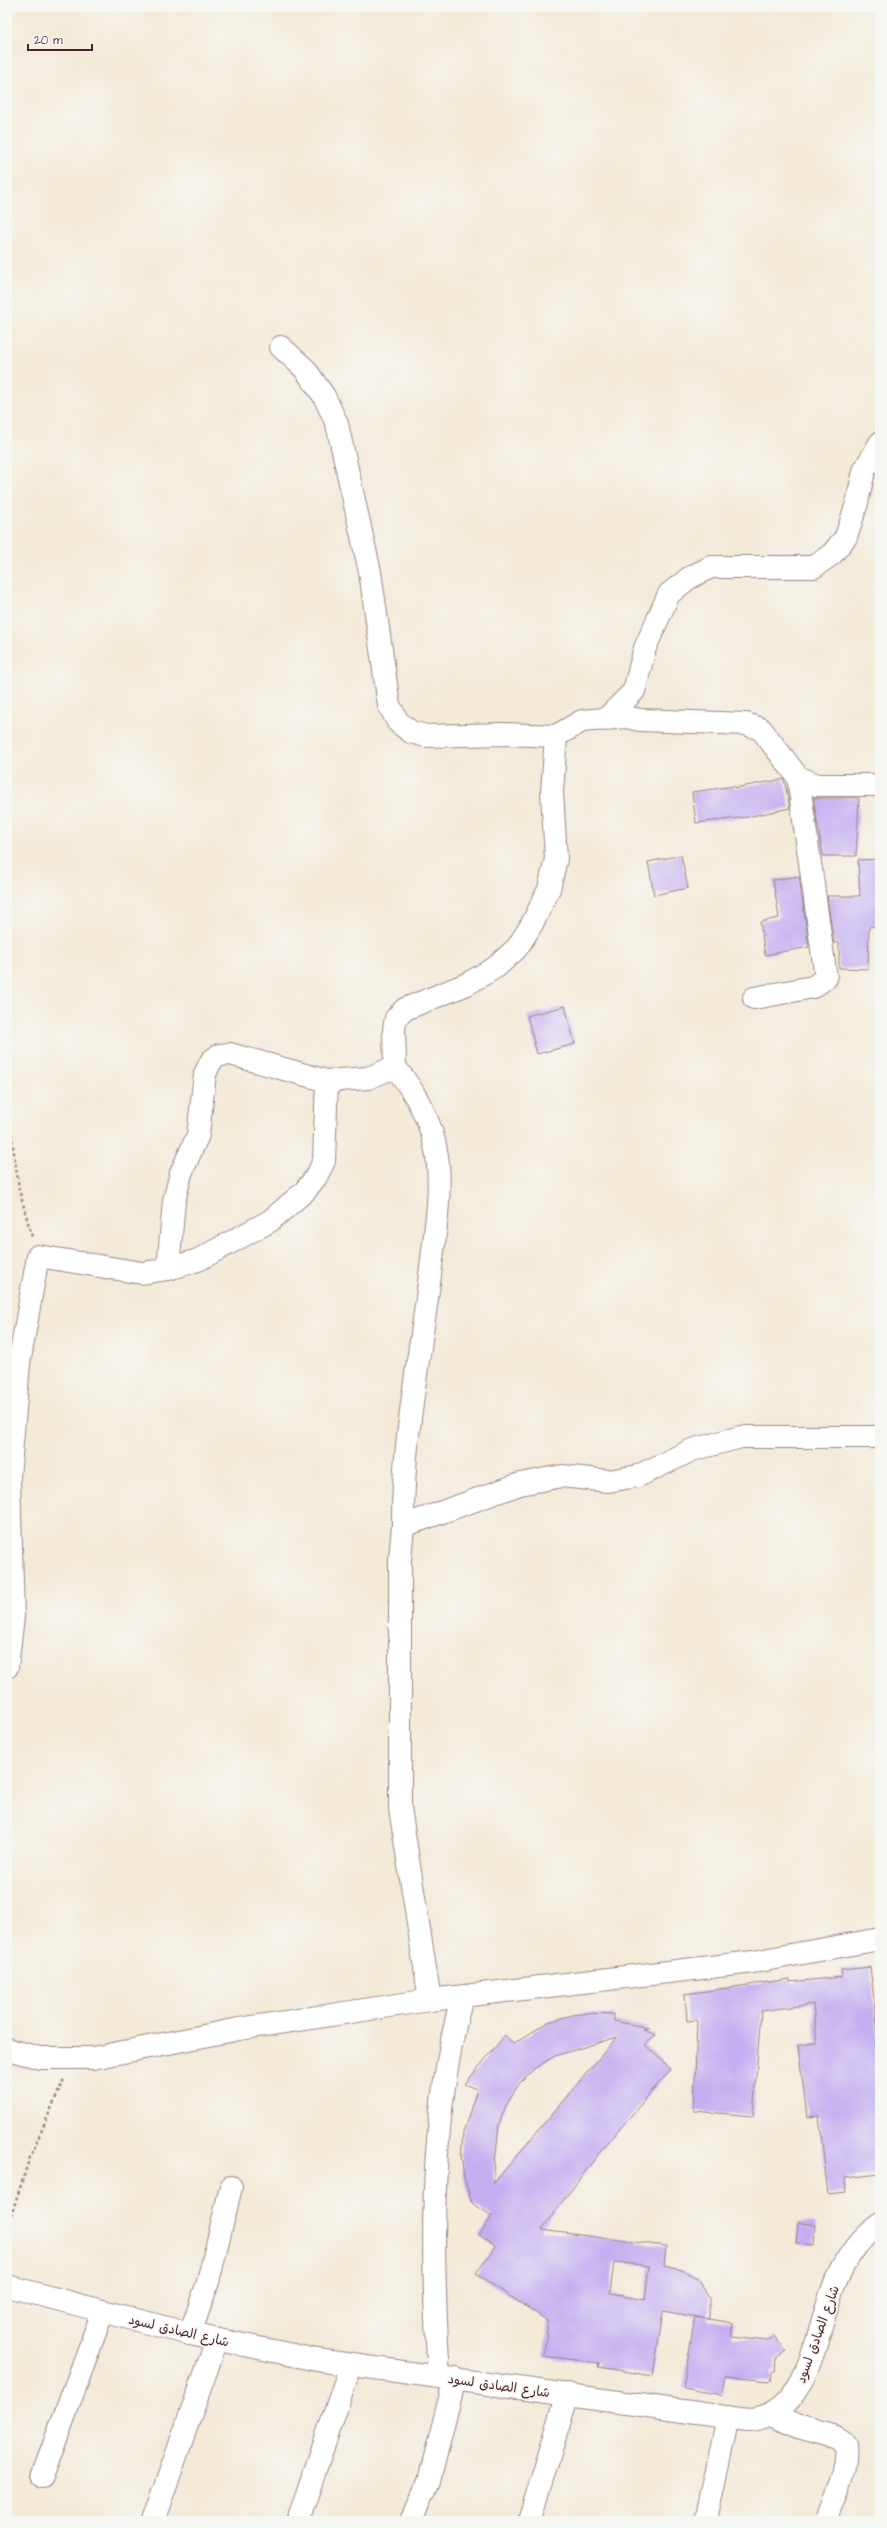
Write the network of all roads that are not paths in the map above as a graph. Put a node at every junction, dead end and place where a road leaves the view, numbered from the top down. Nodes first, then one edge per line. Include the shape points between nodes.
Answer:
1 (280, 347) dead end
2 (880, 443) edge
3 (605, 720) junction
4 (556, 736) junction
5 (798, 778) junction
6 (880, 786) edge
7 (754, 998) dead end
8 (394, 1067) junction
9 (327, 1081) junction
10 (168, 1269) junction
11 (11, 1417) edge
12 (880, 1437) edge
13 (403, 1526) junction
14 (8, 1532) edge
15 (7, 1667) edge
16 (880, 1939) edge
17 (462, 1997) junction
18 (430, 2000) junction
19 (7, 2049) edge
20 (231, 2187) dead end
21 (880, 2224) edge
22 (7, 2286) edge
23 (103, 2311) junction
24 (190, 2334) junction
25 (217, 2340) junction
26 (351, 2365) junction
27 (447, 2377) junction
28 (568, 2394) junction
29 (772, 2416) junction
30 (728, 2417) junction
31 (42, 2477) dead end
32 (153, 2521) edge
33 (298, 2521) edge
34 (411, 2521) edge
35 (529, 2521) edge
36 (706, 2521) edge
37 (825, 2521) edge

1 - 4 street via 305,369 337,424 370,572 390,705 398,722 411,732 426,736
2 - 3 street via 864,472 846,537 832,554 814,567 711,567 689,578 669,594 644,648 634,691
3 - 4 street via 582,721
3 - 5 street via 626,717 640,720 746,724 762,729
4 - 8 street via 552,792 556,859 549,889 532,924 517,948 496,967 467,984 404,1009 396,1018 394,1029
5 - 6 street via 818,786
5 - 7 street via 826,978 813,987
8 - 9 street via 368,1078
8 - 13 street via 420,1103 429,1124 437,1156 438,1188 430,1280 404,1478
9 - 10 street via 324,1161 305,1191 288,1208 263,1225 198,1260
9 - 10 street via 230,1054 219,1055 211,1061 204,1074 198,1135 181,1174 174,1201
10 - 11 street via 142,1273 38,1256
11 - 14 street
12 - 13 street via 741,1437 692,1450 638,1476 608,1481 562,1476 520,1484
13 - 18 street via 400,1559 400,1808
14 - 15 street via 13,1617
16 - 17 street via 752,1962
17 - 18 street
17 - 27 street via 442,2089 435,2184 434,2292
18 - 19 street via 239,2029 93,2058 40,2058
20 - 24 street via 208,2282
21 - 29 street, شارع الصادق لسود via 863,2236 846,2260 836,2280 802,2382
22 - 23 street, شارع الصادق لسود
23 - 24 street, شارع الصادق لسود
23 - 31 street
24 - 25 street, شارع الصادق لسود
25 - 26 street, شارع الصادق لسود
25 - 32 street
26 - 27 street, شارع الصادق لسود
26 - 33 street
27 - 28 street, شارع الصادق لسود
27 - 34 street via 429,2481
28 - 30 street, شارع الصادق لسود
28 - 35 street
29 - 30 street, شارع الصادق لسود via 762,2419
29 - 37 street via 798,2427 837,2438 845,2444 847,2459 844,2472
30 - 36 street

